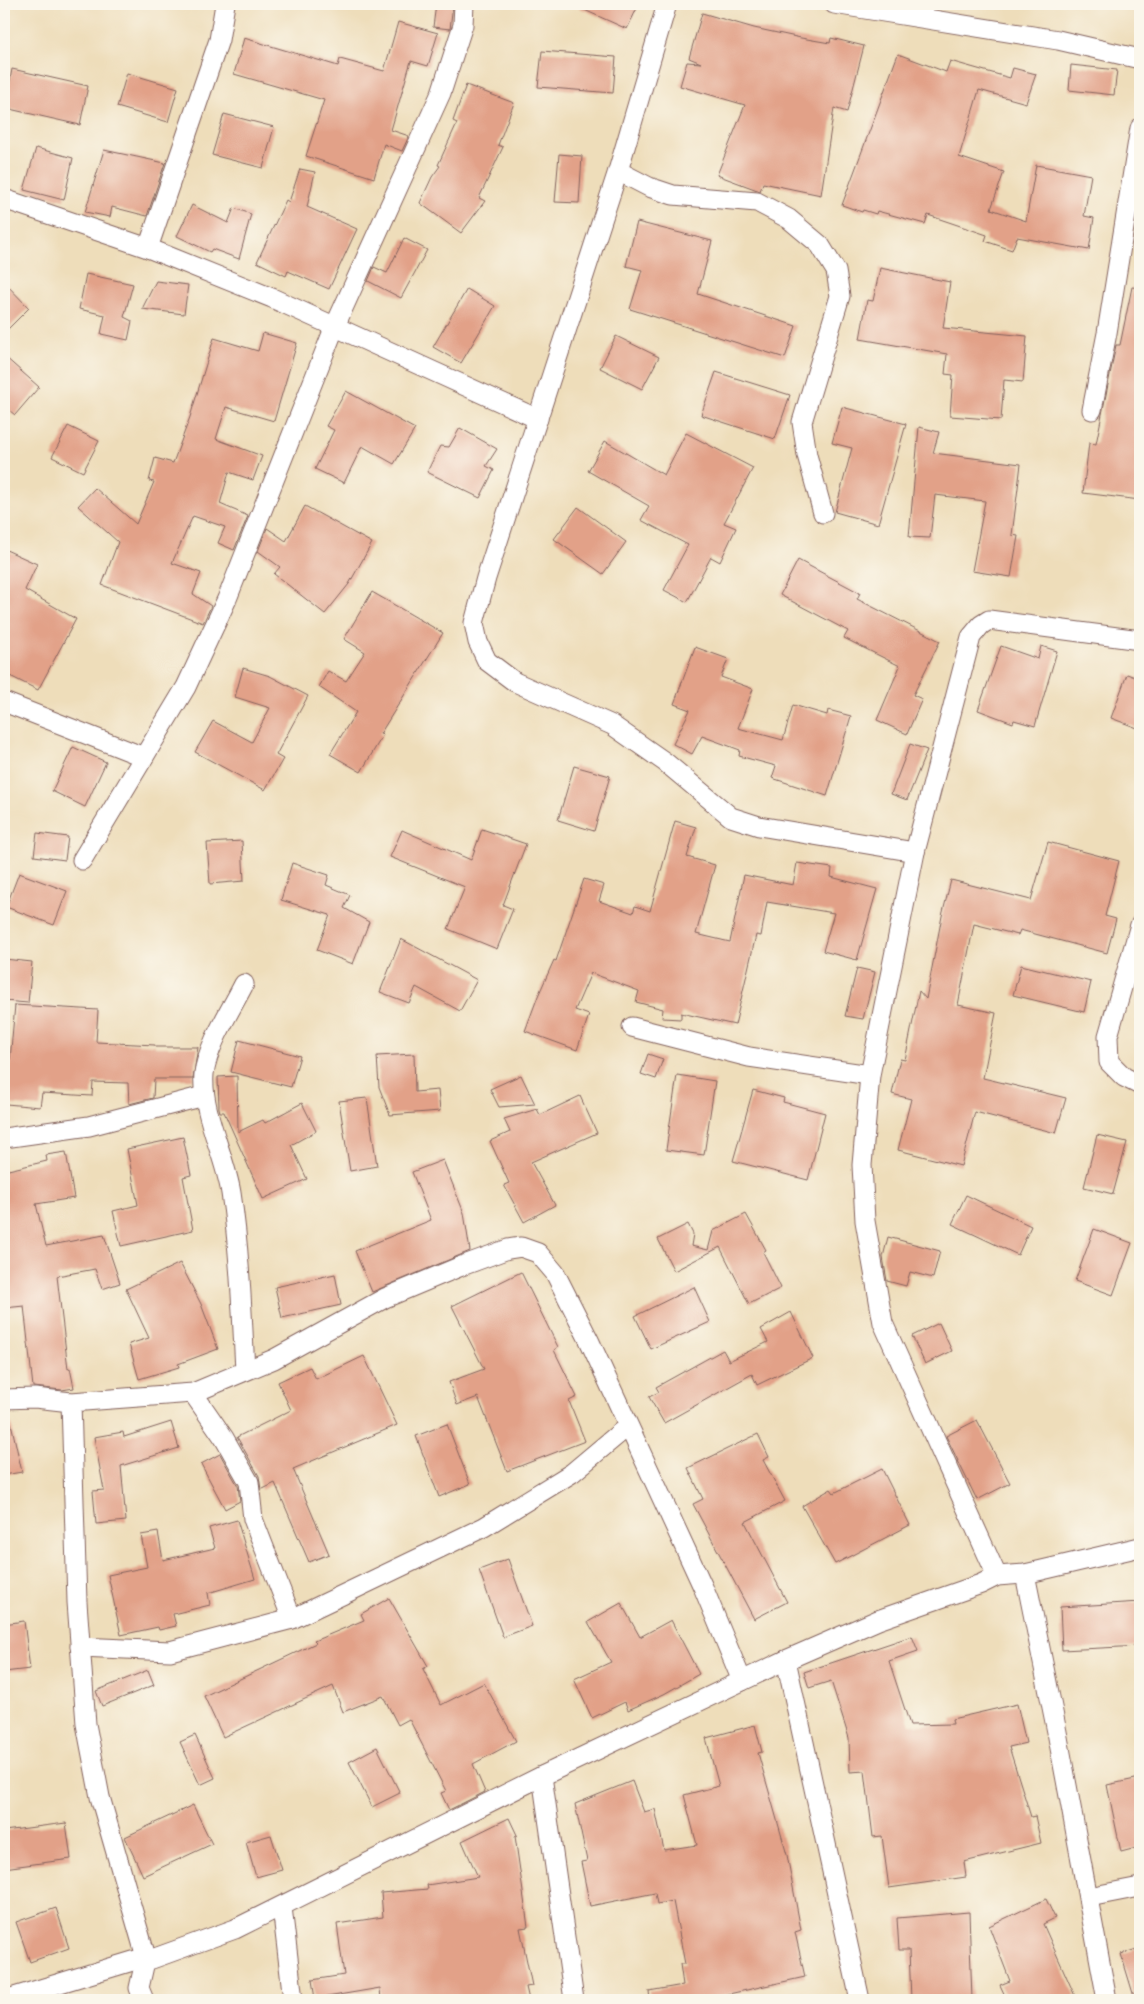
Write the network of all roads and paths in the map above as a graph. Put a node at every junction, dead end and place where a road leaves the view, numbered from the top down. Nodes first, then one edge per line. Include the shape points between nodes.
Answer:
1 (225, 4) edge
2 (464, 4) edge
3 (667, 4) edge
4 (834, 4) edge
5 (1140, 59) edge
6 (1140, 128) edge
7 (618, 171) junction
8 (4, 199) edge
9 (148, 248) junction
10 (336, 326) junction
11 (1092, 410) dead end
12 (538, 419) junction
13 (823, 513) dead end
14 (1140, 640) edge
15 (4, 702) edge
16 (144, 757) junction
17 (915, 852) junction
18 (82, 860) dead end
19 (1140, 925) edge
20 (244, 984) dead end
21 (632, 1027) dead end
22 (870, 1075) junction
23 (1140, 1085) edge
24 (204, 1096) junction
25 (4, 1138) edge
26 (245, 1371) junction
27 (193, 1393) junction
28 (4, 1399) edge
29 (71, 1402) junction
30 (628, 1426) junction
31 (1140, 1547) edge
32 (1025, 1574) junction
33 (997, 1576) junction
34 (292, 1620) junction
35 (80, 1648) junction
36 (786, 1660) junction
37 (742, 1681) junction
38 (542, 1776) junction
39 (1140, 1888) edge
40 (1089, 1897) junction
41 (282, 1906) junction
42 (146, 1957) junction
43 (4, 2000) edge
44 (144, 2000) edge
45 (293, 2000) edge
46 (574, 2000) edge
47 (860, 2000) edge
48 (1107, 2000) edge

1 - 9 street via 219,40
2 - 10 street via 463,25 442,93
3 - 7 street
4 - 5 street via 1058,40
6 - 11 street
7 - 12 street
7 - 13 street via 674,195 757,202 790,219 820,245 836,271 840,296 802,422 807,455
8 - 9 street
9 - 10 street
10 - 12 street
10 - 16 street via 228,599 186,687
12 - 17 street via 474,623 487,662 515,682 612,725 665,762 731,817 759,826
14 - 17 street via 989,620 981,625 971,637
15 - 16 street
16 - 18 street
17 - 22 street
19 - 23 street via 1108,1036 1109,1062 1124,1077
20 - 24 street via 209,1056 204,1074
21 - 22 street via 748,1057
22 - 33 street via 862,1165 873,1275 883,1323
24 - 25 street via 89,1126
24 - 26 street via 231,1191 241,1274
26 - 27 street
26 - 30 street via 274,1360 385,1298 508,1248 521,1247 538,1253 555,1273
27 - 29 street
27 - 34 street via 249,1482 253,1519
28 - 29 street
29 - 35 street
30 - 34 street via 572,1473 484,1527
30 - 37 street via 703,1587
31 - 32 street
32 - 33 street
32 - 40 street
33 - 36 street via 878,1620
34 - 35 street via 170,1651
35 - 42 street via 86,1724 100,1798
36 - 37 street
36 - 47 street
37 - 38 street
38 - 41 street
38 - 46 street
39 - 40 street
40 - 48 street
41 - 42 street via 226,1932 152,1959
41 - 45 street
42 - 43 street
42 - 44 street via 140,1988

